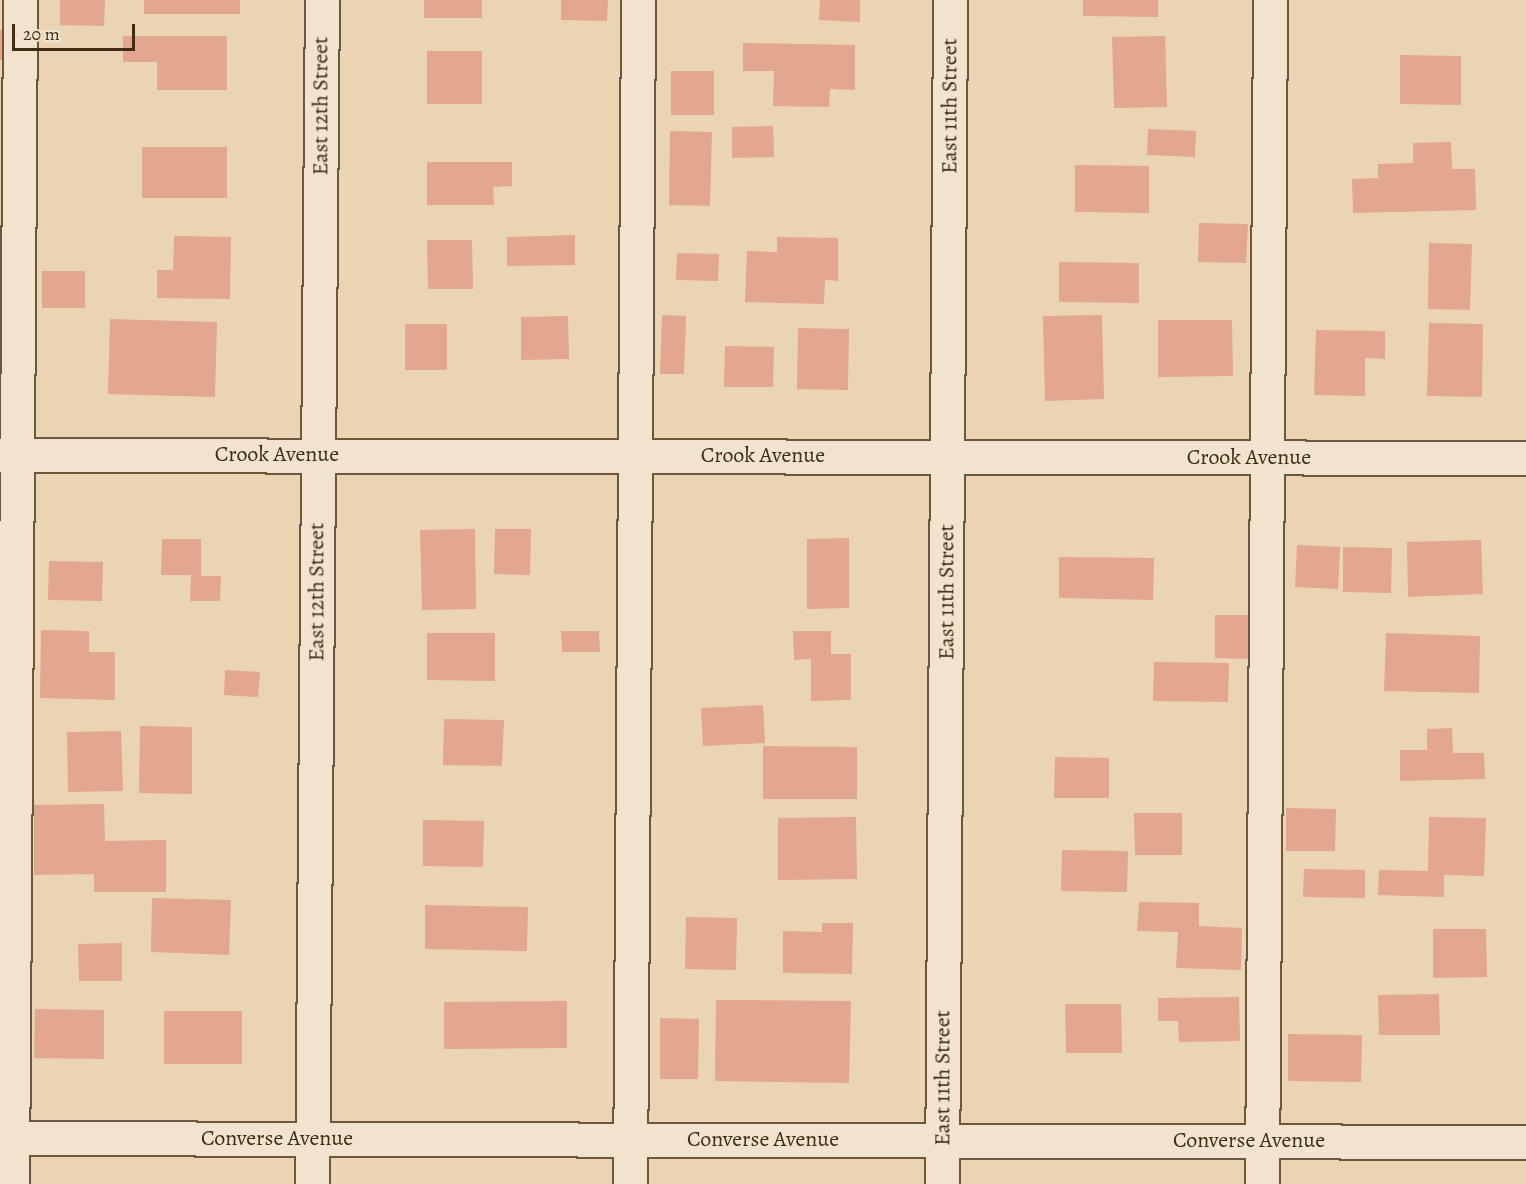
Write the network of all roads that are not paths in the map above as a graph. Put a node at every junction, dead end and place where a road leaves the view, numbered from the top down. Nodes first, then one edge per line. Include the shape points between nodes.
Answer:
1 (20, 0) edge
2 (322, 0) edge
3 (638, 0) edge
4 (950, 0) edge
5 (1270, 0) edge
6 (9, 455) edge
7 (318, 455) junction
8 (636, 456) junction
9 (948, 457) junction
10 (1267, 458) junction
11 (1526, 458) edge
12 (6, 1138) edge
13 (313, 1139) junction
14 (631, 1140) junction
15 (943, 1141) junction
16 (1262, 1142) junction
17 (1526, 1142) edge
18 (12, 1184) edge
19 (312, 1184) edge
20 (630, 1184) edge
21 (942, 1184) edge
22 (1262, 1184) edge

1 - 6 street
2 - 7 street, East 12th Street
3 - 8 street
4 - 9 street, East 11th Street
5 - 10 street
6 - 7 street, Crook Avenue
6 - 12 street
7 - 8 street, Crook Avenue
7 - 13 street, East 12th Street
8 - 9 street, Crook Avenue
8 - 14 street
9 - 10 street, Crook Avenue
9 - 15 street, East 11th Street
10 - 11 street, Crook Avenue
10 - 16 street
12 - 13 street, Converse Avenue
12 - 18 street
13 - 14 street, Converse Avenue
13 - 19 street, East 12th Street
14 - 15 street, Converse Avenue
14 - 20 street
15 - 16 street, Converse Avenue
15 - 21 street, East 11th Street
16 - 17 street, Converse Avenue
16 - 22 street

